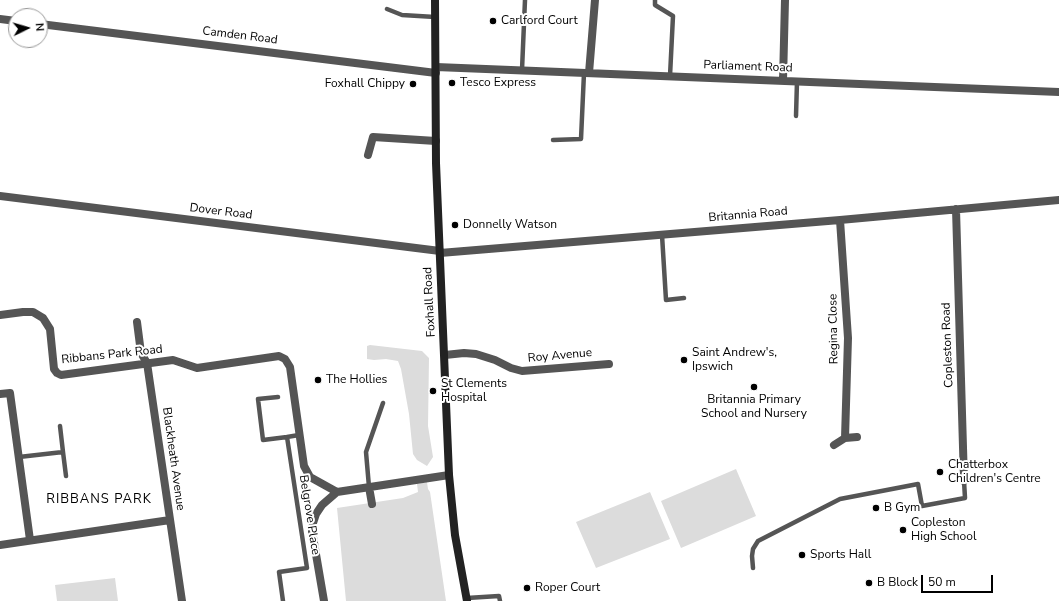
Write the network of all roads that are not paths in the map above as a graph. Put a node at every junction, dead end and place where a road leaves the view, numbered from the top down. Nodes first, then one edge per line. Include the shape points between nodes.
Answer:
1 (435, 0) edge
2 (525, 0) edge
3 (595, 0) edge
4 (655, 0) edge
5 (785, 0) edge
6 (387, 9) dead end
7 (435, 17) junction
8 (48, 25) edge
9 (436, 70) junction
10 (522, 70) junction
11 (586, 73) junction
12 (670, 76) junction
13 (783, 81) junction
14 (797, 82) junction
15 (1059, 92) edge
16 (796, 116) dead end
17 (553, 140) dead end
18 (436, 141) junction
19 (368, 155) dead end
20 (0, 196) edge
21 (1059, 200) edge
22 (956, 209) junction
23 (840, 220) junction
24 (662, 235) junction
25 (440, 252) junction
26 (684, 298) dead end
27 (0, 315) edge
28 (137, 322) dead end
29 (445, 355) junction
30 (147, 363) junction
31 (610, 364) dead end
32 (0, 394) edge
33 (278, 396) dead end
34 (383, 403) dead end
35 (60, 426) dead end
36 (299, 435) junction
37 (287, 437) junction
38 (857, 437) dead end
39 (844, 438) junction
40 (834, 445) dead end
41 (63, 452) junction
42 (19, 458) junction
43 (449, 475) junction
44 (66, 476) dead end
45 (964, 481) joint
46 (369, 487) junction
47 (337, 492) junction
48 (372, 504) dead end
49 (170, 520) junction
50 (30, 540) junction
51 (0, 545) edge
52 (753, 568) dead end
53 (467, 600) edge
54 (182, 601) edge
55 (283, 601) edge
56 (324, 601) edge
57 (500, 601) edge

1 - 7 street, Foxhall Road
2 - 10 lane
3 - 11 street
4 - 12 lane via 655,5 673,16
5 - 13 street
6 - 7 lane via 402,15
7 - 9 street, Foxhall Road
8 - 9 street, Camden Road
9 - 10 street, Parliament Road
9 - 18 street, Foxhall Road
10 - 11 street, Parliament Road
11 - 12 street, Parliament Road
11 - 17 lane via 581,139
12 - 13 street, Parliament Road
13 - 14 street, Parliament Road
14 - 15 street, Parliament Road
14 - 16 lane
18 - 19 street via 373,137
18 - 25 street, Foxhall Road
20 - 25 street, Dover Road
21 - 22 street, Britannia Road
22 - 23 street, Britannia Road
22 - 45 street, Copleston Road
23 - 24 street, Britannia Road
23 - 39 street, Regina Close via 848,338
24 - 25 street, Britannia Road
24 - 26 lane via 666,300
25 - 29 street, Foxhall Road
27 - 30 street, Ribbans Park Road via 32,312 43,318 50,329 54,369 61,375
28 - 30 street, Blackheath Avenue via 141,353
29 - 31 street, Roy Avenue via 464,353 481,356 522,371
29 - 43 street, Foxhall Road
30 - 36 street, Ribbans Park Road via 173,360 197,368 279,356 290,366
30 - 49 street, Blackheath Avenue
32 - 42 street via 10,393
33 - 37 lane via 258,399 263,440
34 - 46 lane via 366,452
35 - 41 lane
36 - 37 lane
36 - 47 street, Ribbans Park Road via 304,466 310,477
37 - 55 lane, Belgrove Place via 307,568 279,572
38 - 39 street
39 - 40 street
41 - 42 lane
41 - 44 lane
42 - 50 street
43 - 46 street
43 - 53 street, Foxhall Road via 455,535
45 - 52 lane via 965,498 922,506 918,484 840,499 758,541 753,549
46 - 47 street
46 - 48 street
47 - 56 street via 316,514 312,531
49 - 50 street
49 - 54 street, Blackheath Avenue
50 - 51 street
53 - 57 lane via 499,596

